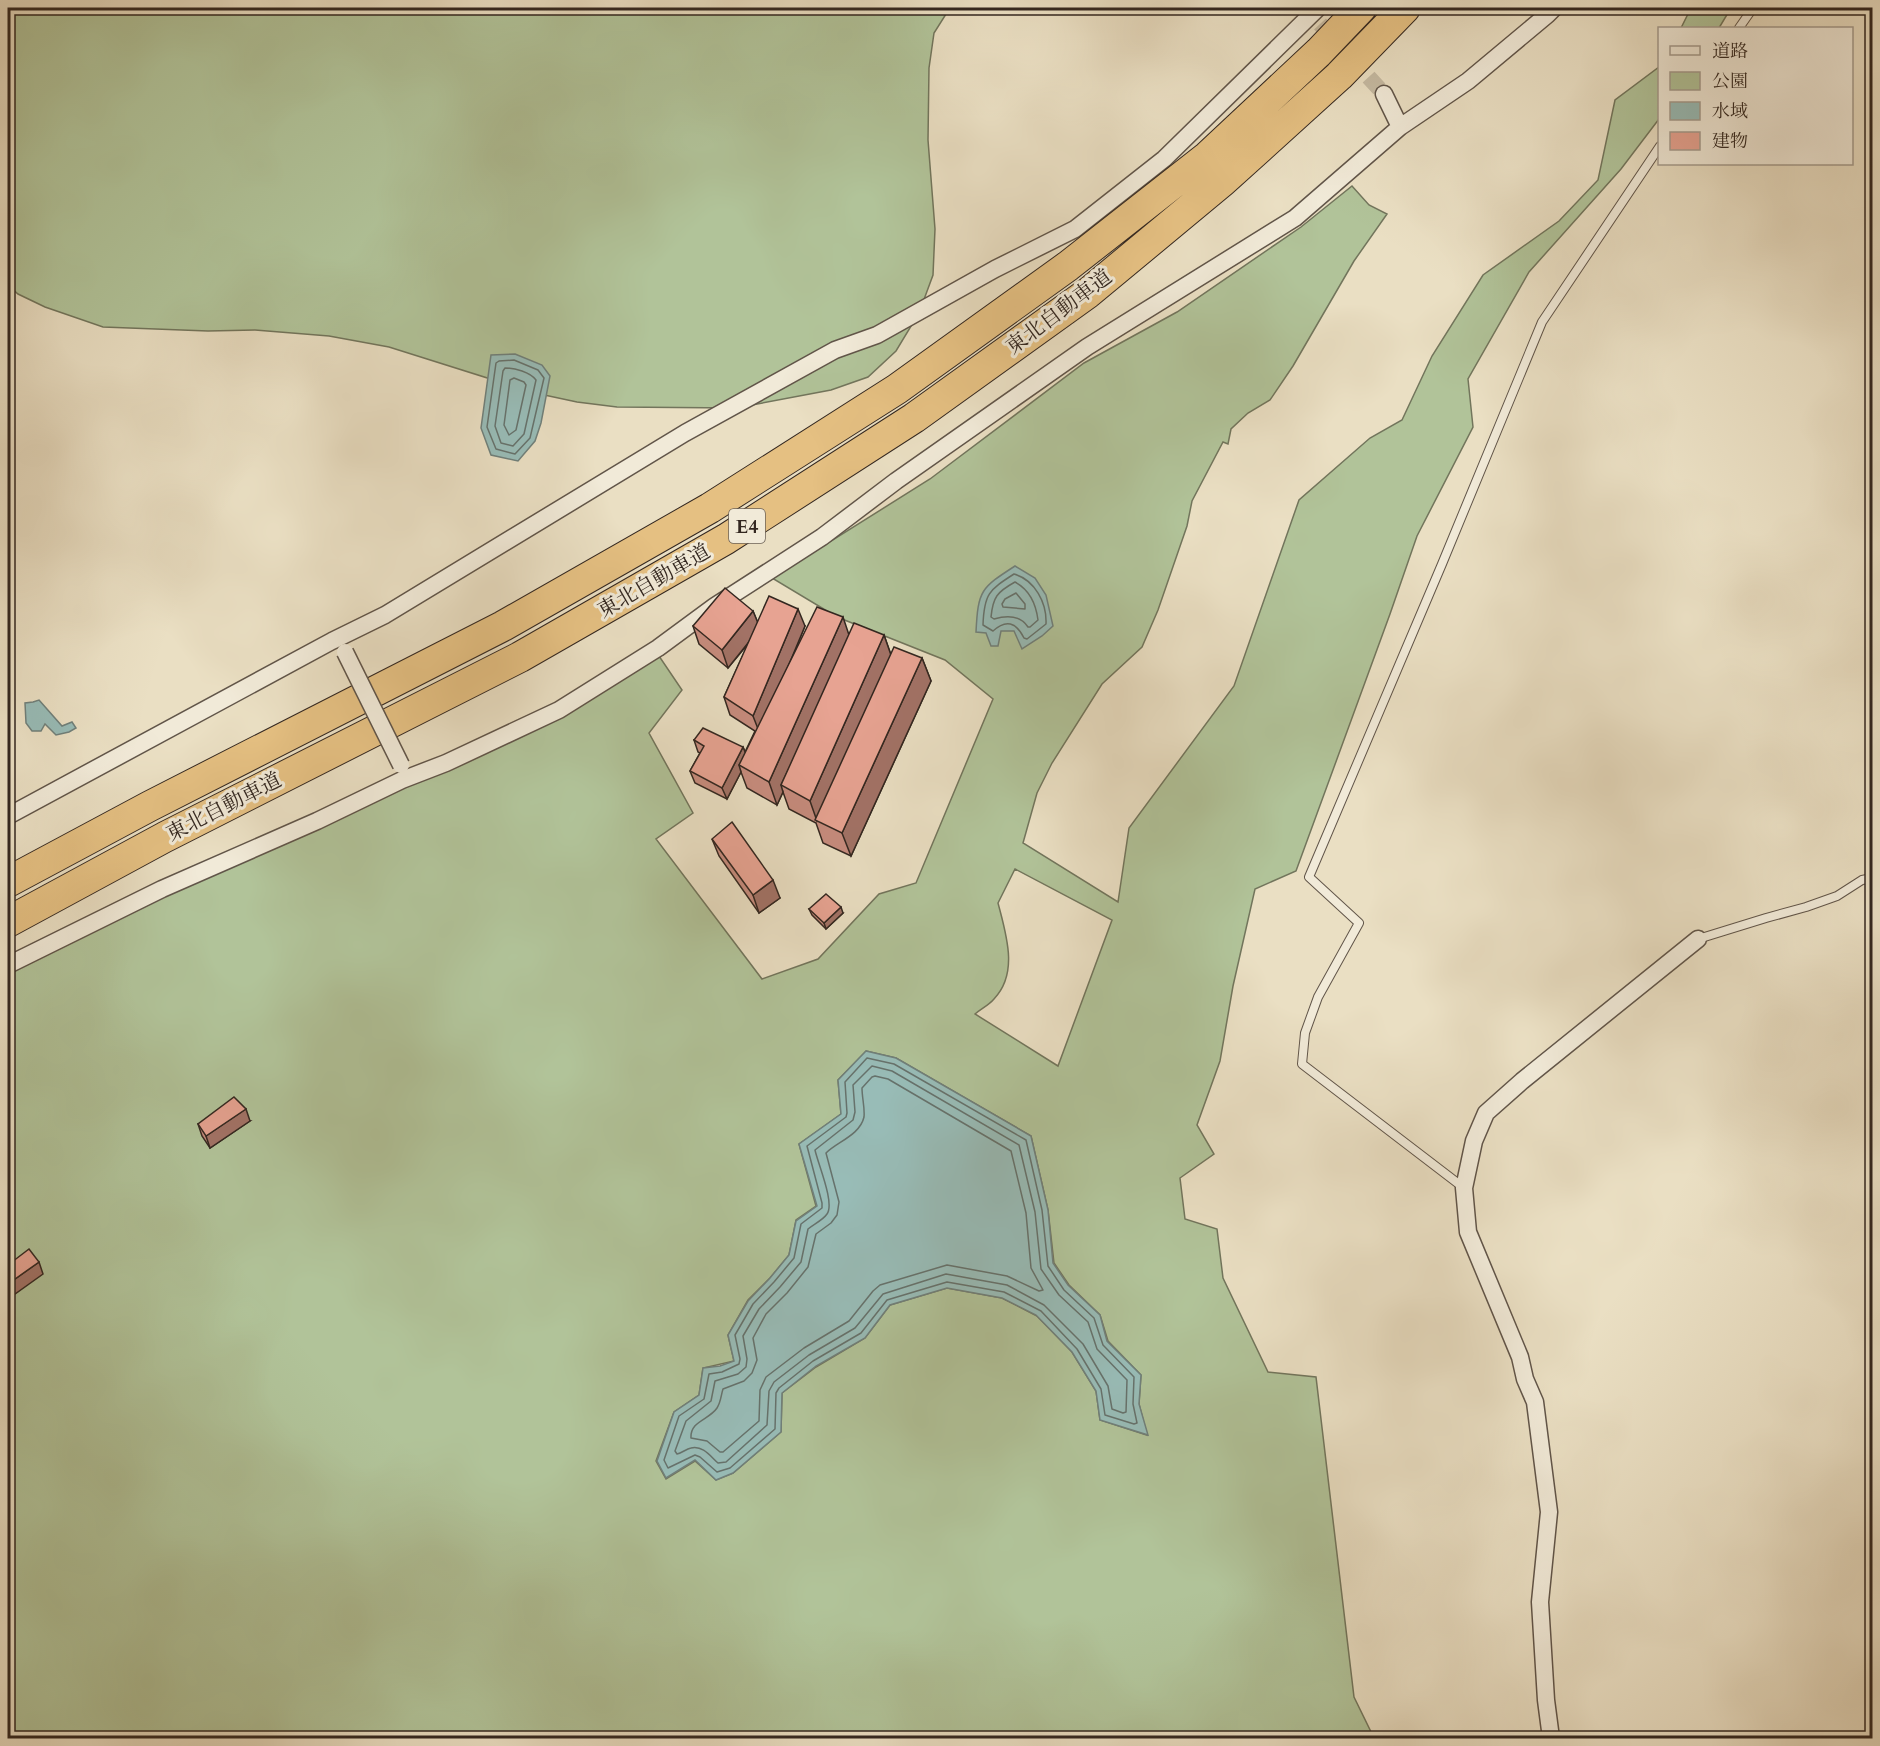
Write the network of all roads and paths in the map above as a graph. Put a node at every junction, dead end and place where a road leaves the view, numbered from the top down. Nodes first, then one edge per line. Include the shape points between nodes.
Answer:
1 (1361, 8) edge
2 (1405, 8) edge
3 (1554, 8) edge
4 (1753, 8) edge
5 (1317, 15) edge
6 (1740, 27) edge
7 (1384, 94) tunnel mouth
8 (1400, 127) junction
9 (1658, 147) edge
10 (332, 641) junction
11 (401, 772) junction
12 (8, 816) edge
13 (1872, 878) edge
14 (8, 882) edge
15 (8, 922) edge
16 (1698, 939) joint
17 (8, 965) edge
18 (1464, 1188) junction
19 (1551, 1738) edge

1 - 14 highway, 東北自動車道 / E4 via 1208,156 1068,266 897,389 710,508 503,626
2 - 15 highway, 東北自動車道 / E4 via 1339,76 1223,181 1088,293 915,418 726,539 520,657 165,837
3 - 8 street via 1468,81
4 - 6 lane
5 - 10 street via 1164,159 1075,229 877,335 825,355 685,433 385,615
7 - 8 street
8 - 11 street via 1296,218 1087,347 822,537 658,648 559,710 446,763
9 - 18 lane via 1542,321 1309,877 1359,923 1318,997 1305,1033 1302,1064
10 - 11 street, bridge via 345,652
10 - 12 street
11 - 17 street via 317,821 162,889
13 - 16 lane via 1806,908
16 - 18 street via 1486,1113 1474,1141
18 - 19 street via 1468,1232 1535,1402 1549,1512 1540,1602

